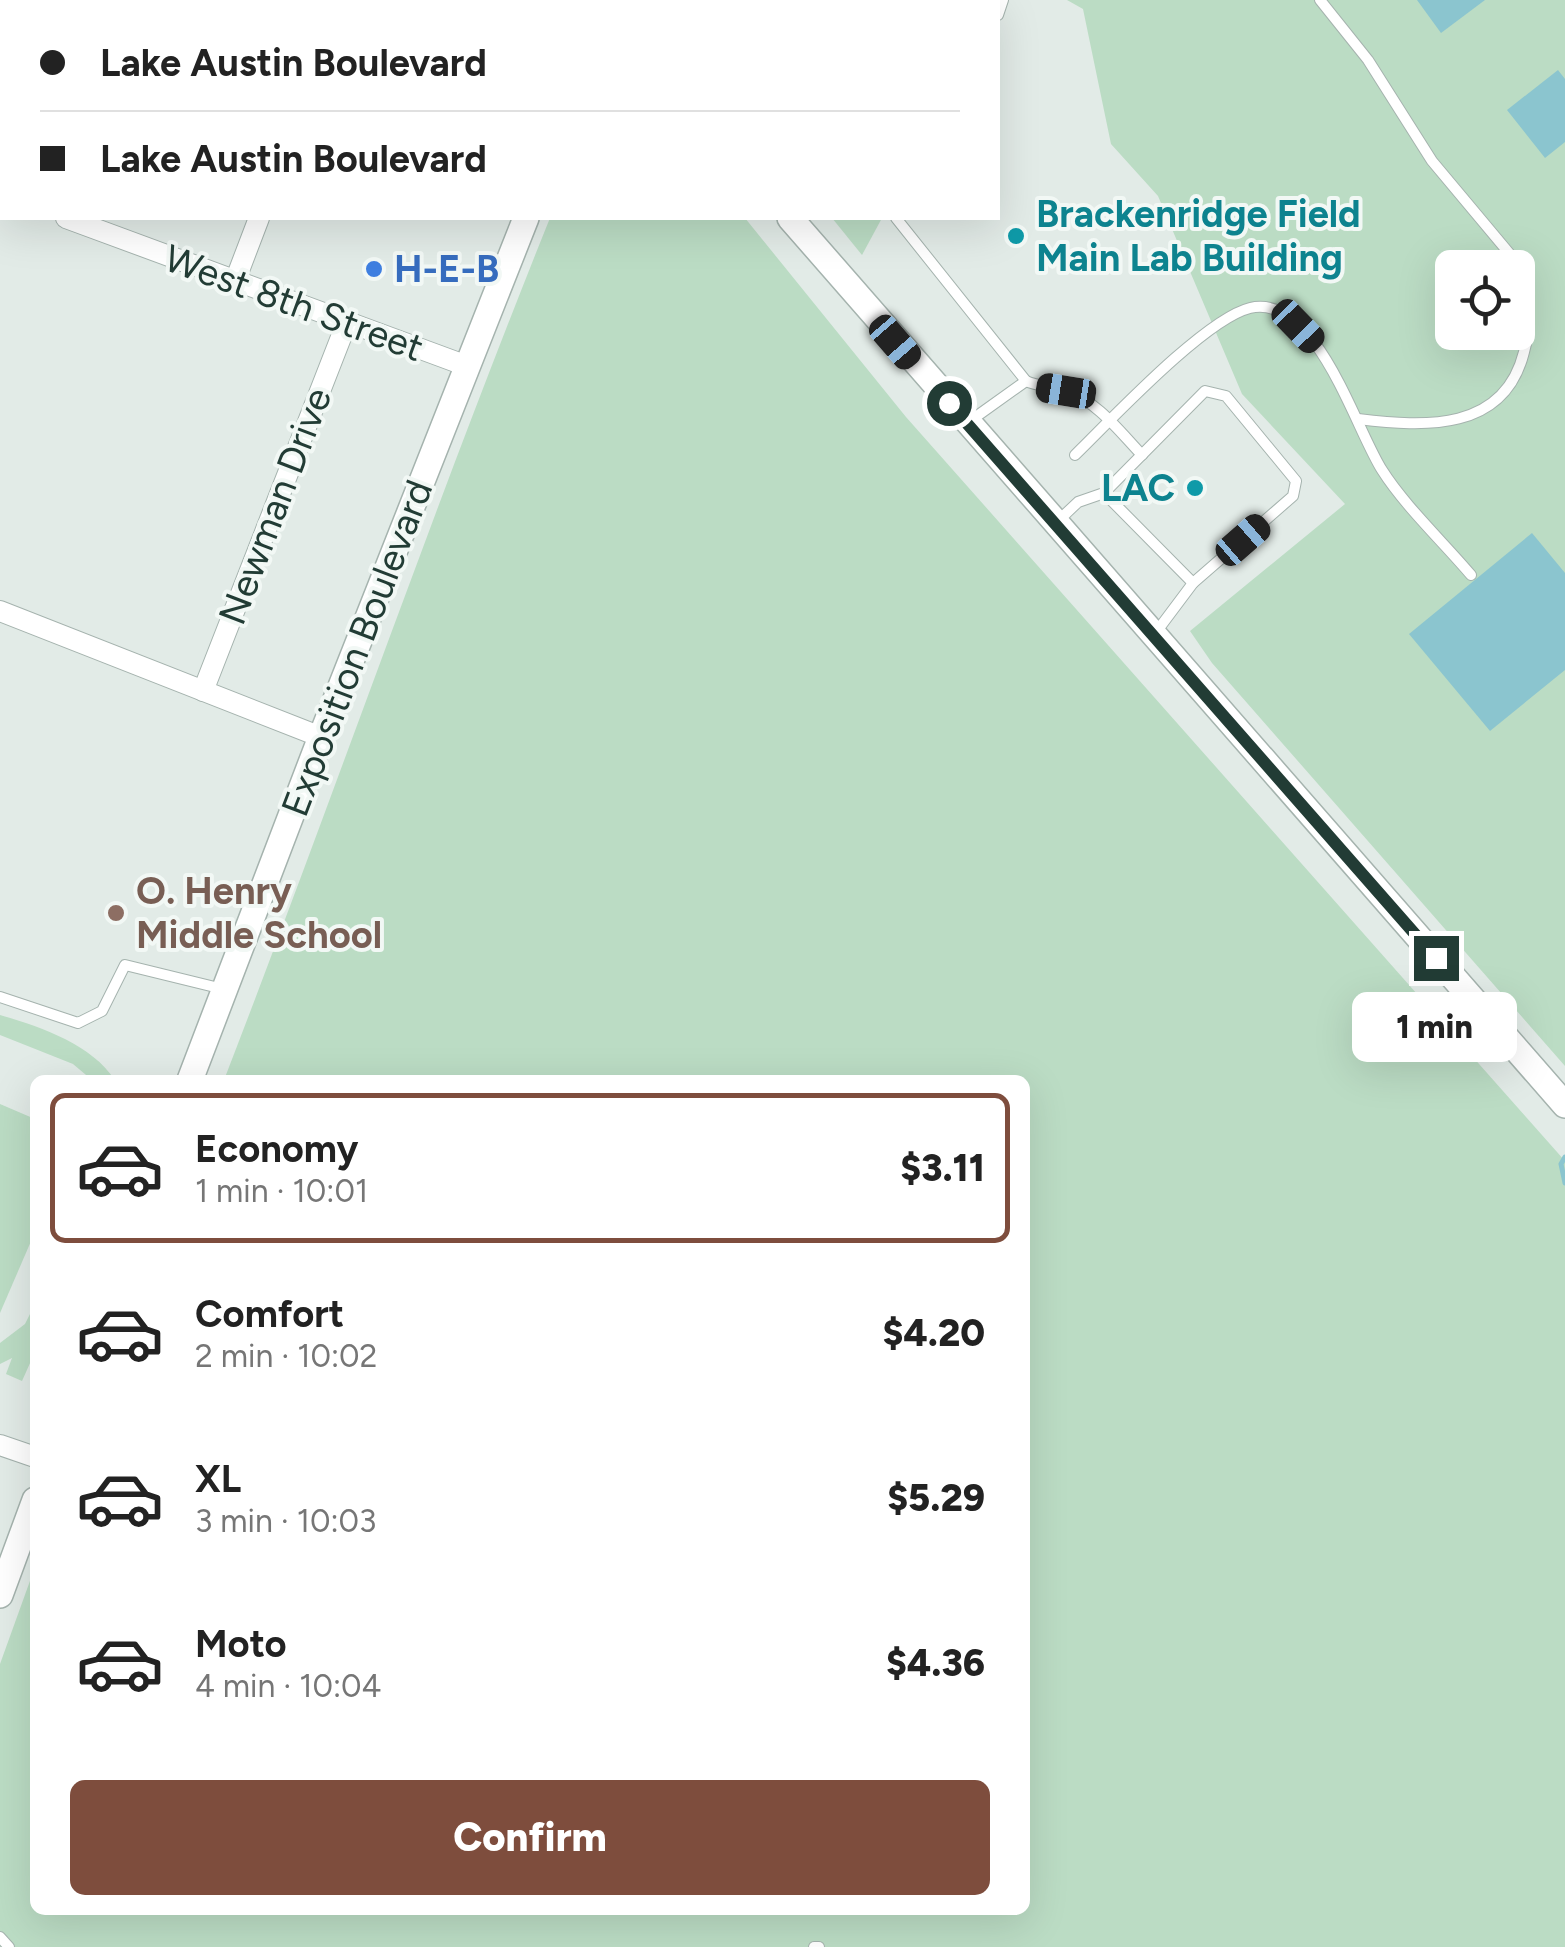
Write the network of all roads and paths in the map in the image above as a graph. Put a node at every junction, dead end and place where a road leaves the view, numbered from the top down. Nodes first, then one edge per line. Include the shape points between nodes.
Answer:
1 (1320, 0) edge
2 (71, 220) edge
3 (257, 220) edge
4 (525, 220) edge
5 (792, 220) edge
6 (898, 220) edge
7 (1506, 250) edge
8 (234, 281) junction
9 (347, 322) junction
10 (1525, 350) edge
11 (467, 366) junction
12 (1026, 380) junction
13 (1358, 419) junction
14 (1110, 422) junction
15 (967, 423) junction
16 (1075, 455) dead end
17 (1142, 455) junction
18 (1104, 493) junction
19 (1055, 524) junction
20 (1471, 575) dead end
21 (1192, 583) junction
22 (0, 611) edge
23 (1154, 636) junction
24 (204, 690) junction
25 (321, 737) junction
26 (224, 989) junction
27 (0, 997) edge
28 (192, 1075) edge
29 (1565, 1105) edge
30 (0, 1444) edge
31 (30, 1455) edge
32 (30, 1514) edge
33 (0, 1595) edge
34 (0, 1937) edge
35 (9, 1947) edge

1 - 7 lane via 1432,160
2 - 8 street, West 8th Street
3 - 8 street
4 - 11 street, Exposition Boulevard
5 - 15 street
6 - 12 lane
8 - 9 street, West 8th Street
9 - 11 street, West 8th Street
9 - 24 street, Newman Drive
10 - 13 lane via 1508,390 1474,415 1440,423
11 - 25 street, Exposition Boulevard
12 - 14 lane via 1066,391
12 - 15 lane
13 - 14 lane via 1312,341 1283,311 1267,306 1246,309 1177,356
13 - 20 lane via 1382,469
14 - 16 lane
14 - 17 lane
15 - 19 street
17 - 18 lane
17 - 21 lane via 1206,391 1226,396 1296,481 1293,496
18 - 19 lane via 1078,502
18 - 21 lane
19 - 23 street
21 - 23 lane
22 - 24 street
23 - 29 street
24 - 25 street
25 - 26 street, Exposition Boulevard
26 - 27 lane via 125,964 102,1011 78,1023
26 - 28 street, Exposition Boulevard
30 - 31 street
32 - 33 street
34 - 35 lane

